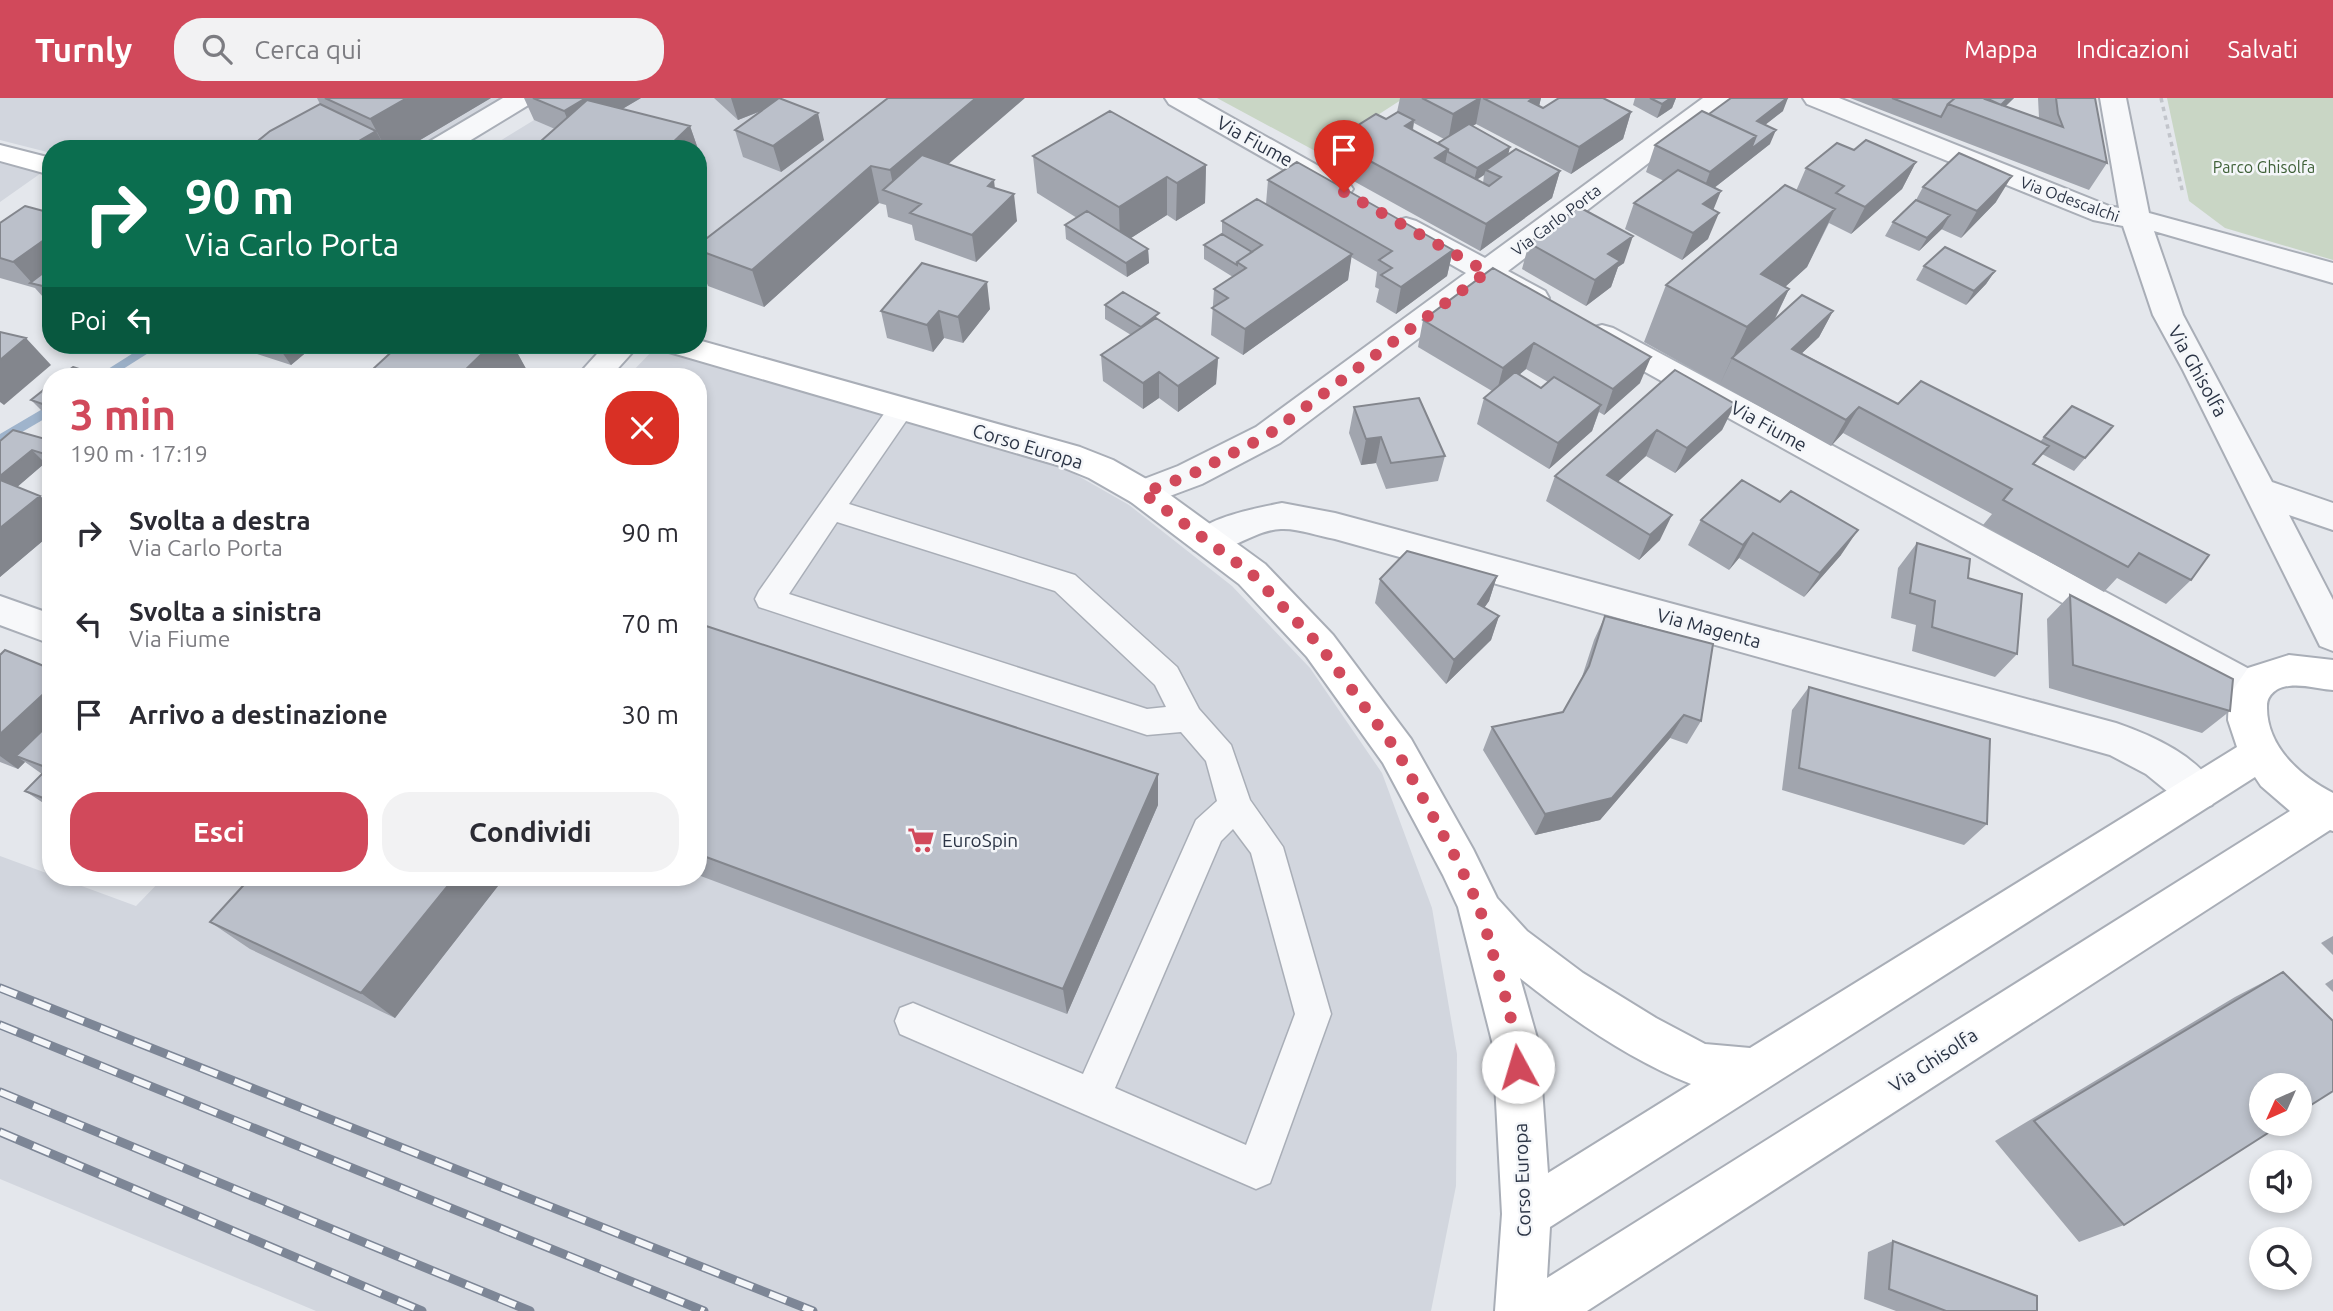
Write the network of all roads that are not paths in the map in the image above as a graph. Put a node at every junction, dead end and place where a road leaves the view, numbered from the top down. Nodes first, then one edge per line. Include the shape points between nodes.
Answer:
1 (521, 98) edge
2 (1178, 98) edge
3 (1720, 98) edge
4 (1816, 98) edge
5 (2113, 98) edge
6 (452, 140) edge
7 (0, 153) edge
8 (42, 165) edge
9 (2136, 221) junction
10 (1487, 272) junction
11 (2333, 273) edge
12 (707, 353) edge
13 (615, 354) edge
14 (601, 368) edge
15 (902, 408) junction
16 (2261, 491) junction
17 (1143, 493) junction
18 (830, 509) junction
19 (2333, 517) edge
20 (1206, 541) junction
21 (0, 610) edge
22 (42, 626) edge
23 (2331, 632) edge
24 (2315, 673) edge
25 (2252, 689) junction
26 (1188, 718) junction
27 (2259, 754) junction
28 (2198, 793) junction
29 (1235, 806) junction
30 (2329, 812) edge
31 (1479, 906) junction
32 (913, 1021) dead end
33 (1754, 1071) junction
34 (1092, 1097) junction
35 (1526, 1214) junction
36 (1520, 1311) edge
37 (1541, 1311) edge

1 - 6 street
2 - 10 street, Via Fiume
3 - 10 street, Via Carlo Porta
4 - 9 street, Via Odescalchi via 2079,205
5 - 9 street, Via Ghisolfa
7 - 8 street
9 - 11 street, Via Odescalchi via 2163,224
9 - 16 street, Via Ghisolfa via 2168,315
10 - 17 street, Via Carlo Porta via 1268,435
10 - 25 street, Via Fiume
12 - 15 street, Corso Europa
13 - 14 street
15 - 17 street, Corso Europa via 1068,456
15 - 18 lane
16 - 19 street
16 - 23 street, Via Ghisolfa
17 - 20 street, Corso Europa
18 - 26 lane via 1065,583 1166,676
18 - 26 lane via 770,599 1147,722
20 - 28 street, Via Magenta via 1249,523 1282,516 1335,526 2116,740 2172,768
20 - 31 street, Corso Europa via 1252,574 1320,646 1397,751
21 - 22 street
23 - 24 street, Via Ghisolfa via 2318,647
24 - 25 street via 2265,678
25 - 27 street via 2244,708
26 - 29 lane via 1220,755
27 - 28 street
27 - 30 street via 2305,799
28 - 33 street
29 - 34 lane via 1208,831
29 - 34 lane via 1266,847 1313,1014 1256,1169
30 - 37 street, Via Ghisolfa
31 - 33 street via 1523,953 1567,988 1640,1034 1701,1066
31 - 35 street, Corso Europa via 1517,1045
32 - 34 lane
33 - 35 street
35 - 36 street, Corso Europa

